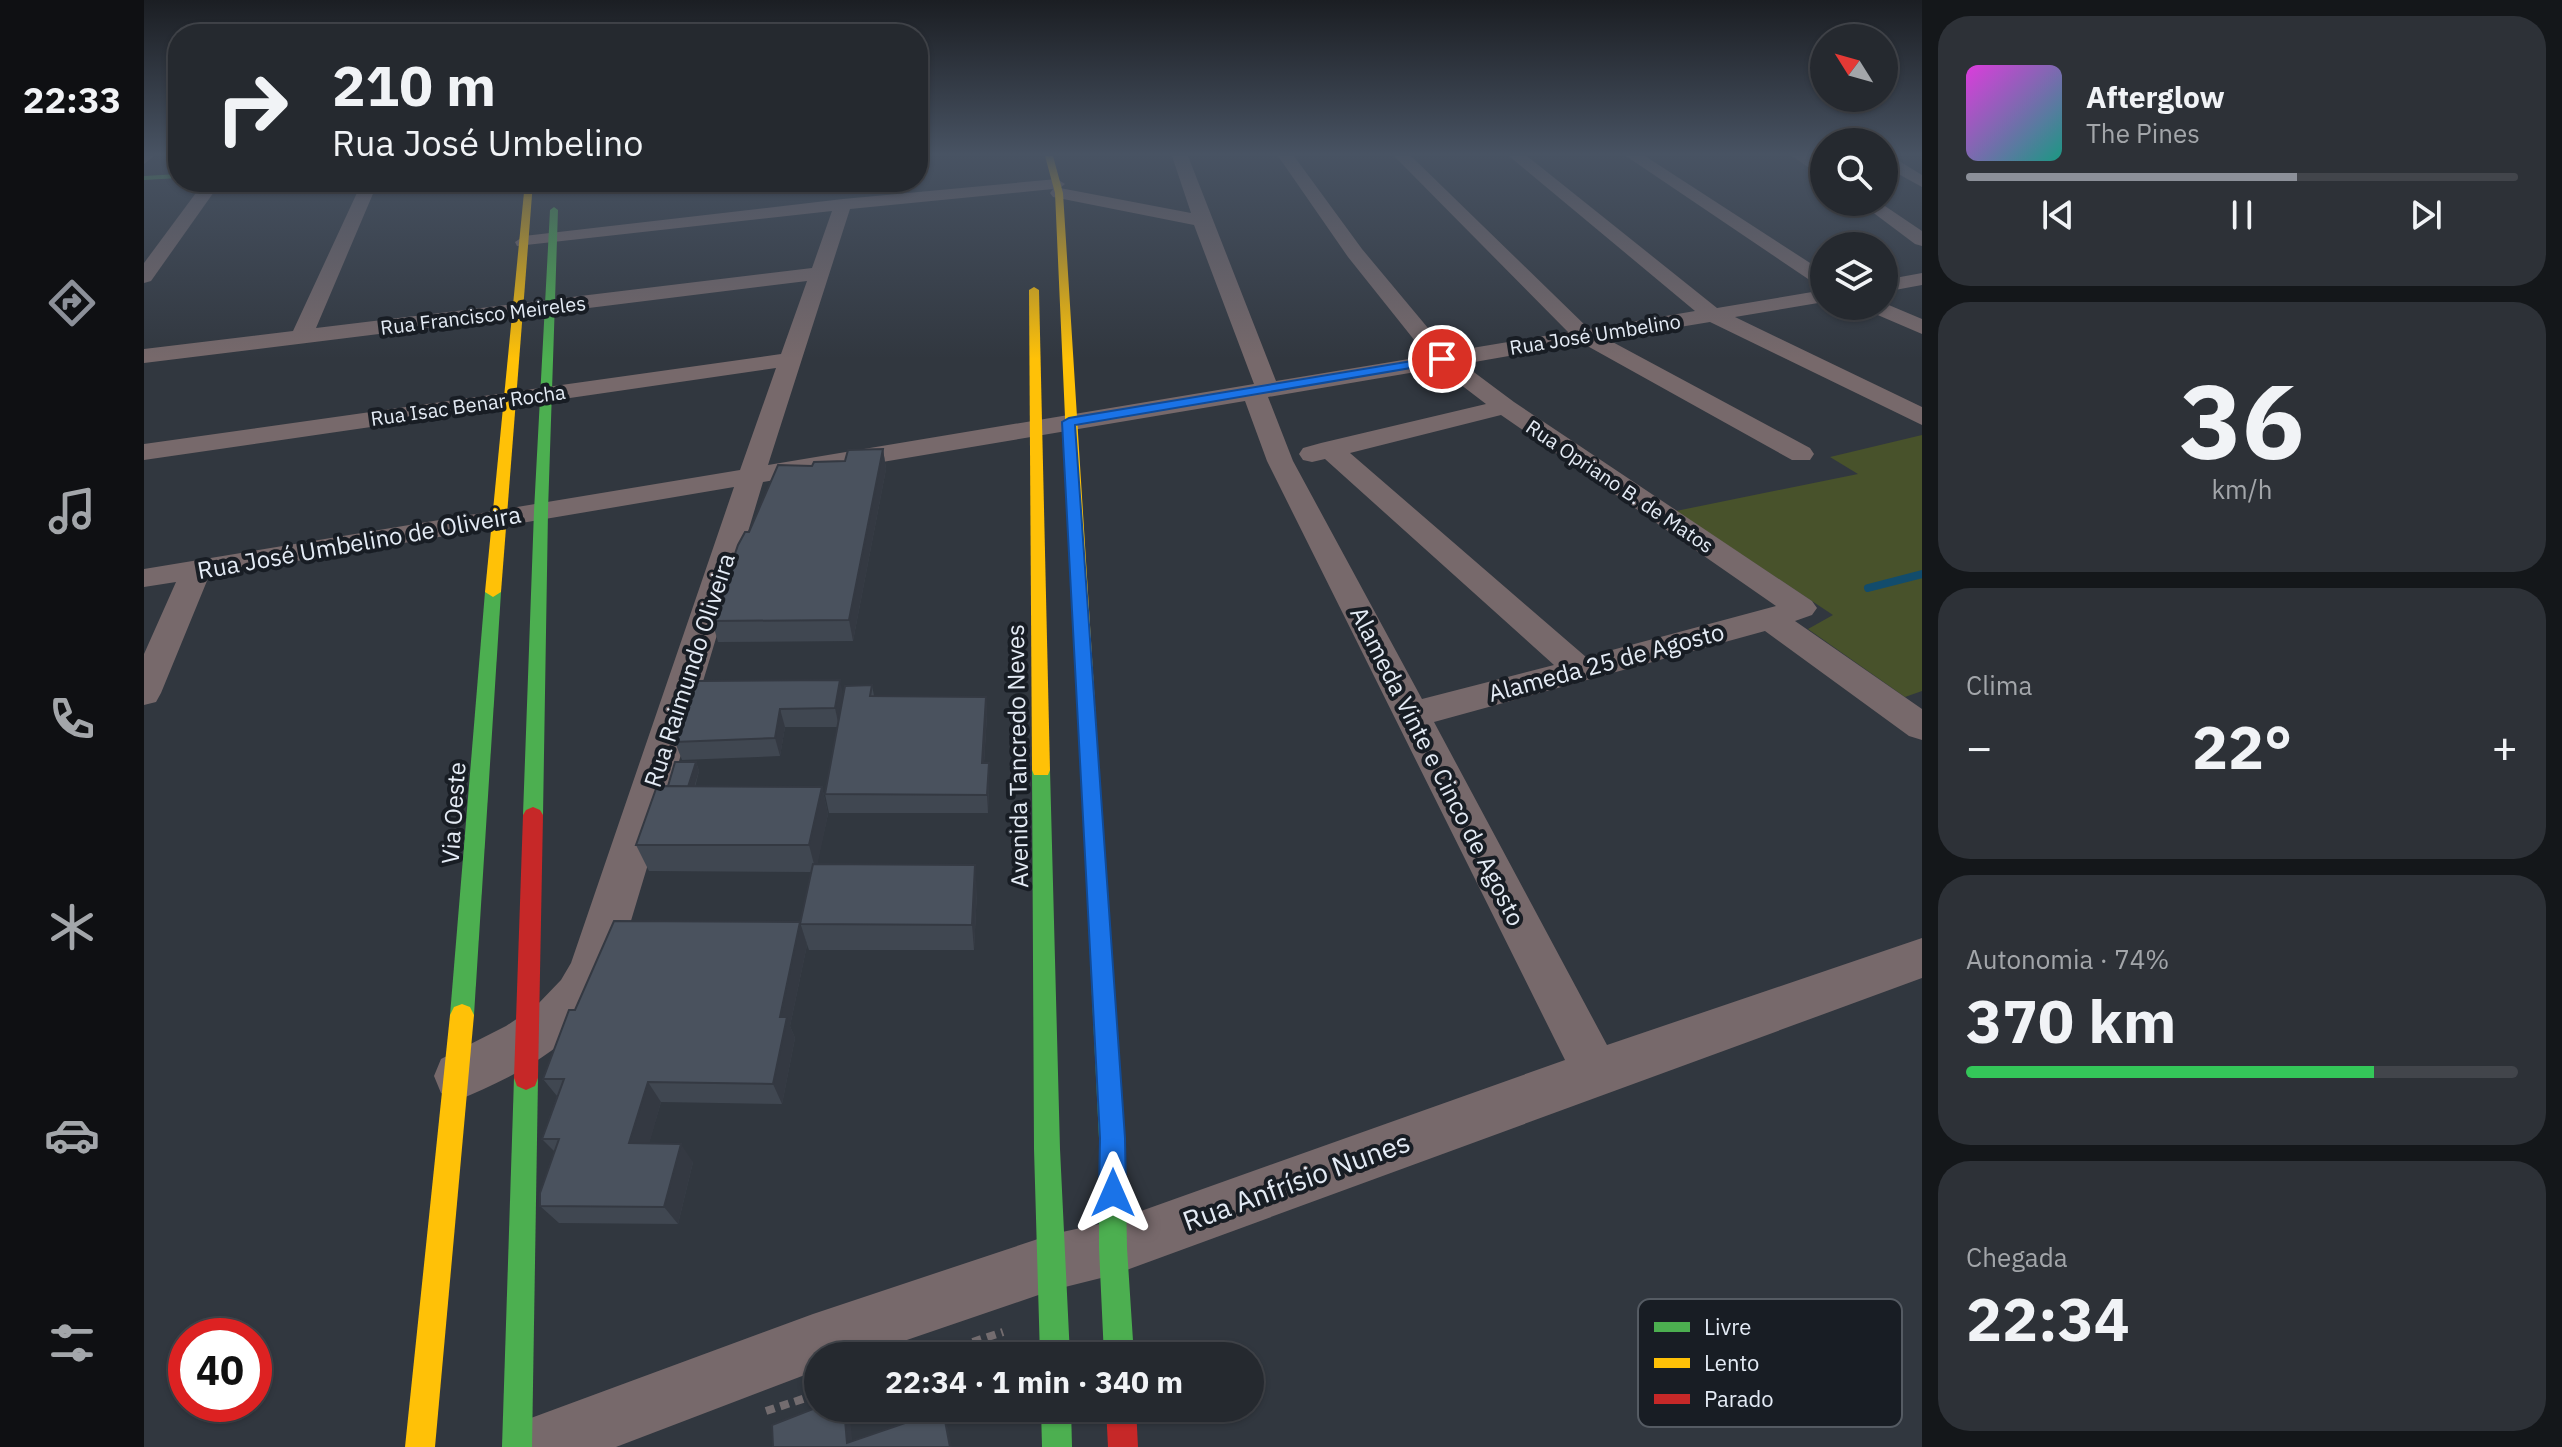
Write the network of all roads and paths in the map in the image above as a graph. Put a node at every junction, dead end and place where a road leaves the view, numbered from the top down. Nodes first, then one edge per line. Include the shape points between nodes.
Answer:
1 (183, 224) edge
2 (352, 224) edge
3 (526, 224) edge
4 (553, 224) edge
5 (681, 224) edge
6 (837, 224) edge
7 (1060, 224) edge
8 (1203, 224) edge
9 (1334, 224) edge
10 (1470, 224) edge
11 (1600, 224) edge
12 (1737, 224) edge
13 (1899, 224) edge
14 (552, 239) junction
15 (1922, 240) edge
16 (524, 242) junction
17 (1810, 272) edge
18 (821, 273) junction
19 (1034, 276) dead end
20 (144, 277) edge
21 (1922, 279) edge
22 (1898, 283) edge
23 (1810, 298) edge
24 (551, 306) junction
25 (517, 311) junction
26 (1713, 315) junction
27 (1898, 317) edge
28 (1922, 327) edge
29 (1583, 335) junction
30 (301, 337) junction
31 (144, 356) edge
32 (792, 359) junction
33 (1442, 359) junction
34 (1261, 391) junction
35 (547, 394) junction
36 (508, 400) junction
37 (1505, 407) junction
38 (1922, 417) edge
39 (1069, 422) junction
40 (1035, 427) junction
41 (1330, 449) junction
42 (144, 452) edge
43 (1801, 454) dead end
44 (1280, 461) junction
45 (751, 477) junction
46 (541, 511) junction
47 (498, 518) junction
48 (197, 569) junction
49 (144, 578) edge
50 (1786, 614) junction
51 (1579, 669) junction
52 (144, 693) edge
53 (1411, 715) junction
54 (1922, 727) edge
55 (1922, 958) edge
56 (527, 1040) junction
57 (1596, 1072) junction
58 (458, 1076) junction
59 (1113, 1248) junction
60 (1053, 1262) junction
61 (1016, 1327) dead end
62 (972, 1342) edge
63 (1055, 1342) edge
64 (1118, 1342) edge
65 (1056, 1422) edge
66 (1122, 1422) edge
67 (420, 1447) edge
68 (517, 1447) edge
69 (534, 1447) edge
70 (1057, 1447) edge
71 (1123, 1447) edge

1 - 20 street
2 - 30 street
3 - 16 street, Via Oeste
4 - 14 street
5 - 14 street
6 - 18 street, Rua Raimundo Oliveira
7 - 39 street
8 - 34 street, Alameda Vinte e Cinco de Agosto
9 - 33 street, Rua Opriano B. de Matos
10 - 29 street
11 - 26 street
12 - 17 street
13 - 15 street
14 - 16 street
14 - 24 street
16 - 25 street, Via Oeste
18 - 24 street, Rua Francisco Meireles
18 - 32 street, Rua Raimundo Oliveira
19 - 40 street, Avenida Tancredo Neves
21 - 22 street
23 - 26 street, Rua José Umbelino
24 - 25 street, Rua Francisco Meireles
24 - 35 street
25 - 30 street, Rua Francisco Meireles
25 - 36 street, Via Oeste
26 - 29 street, Rua José Umbelino
26 - 38 street
27 - 28 street
29 - 33 street, Rua José Umbelino
29 - 43 street
30 - 31 street, Rua Francisco Meireles
32 - 35 street, Rua Isac Benar Rocha
32 - 45 street, Rua Raimundo Oliveira
33 - 34 street, Rua José Umbelino
33 - 37 street, Rua Opriano B. de Matos
34 - 39 street, Rua José Umbelino
34 - 44 street, Alameda Vinte e Cinco de Agosto
35 - 36 street, Rua Isac Benar Rocha
35 - 46 street
36 - 42 street, Rua Isac Benar Rocha
36 - 47 street, Via Oeste
37 - 41 street
37 - 50 street, Rua Opriano B. de Matos
39 - 40 street, Rua José Umbelino
39 - 59 street via 1112,1138
40 - 45 street, Rua José Umbelino
40 - 60 street, Avenida Tancredo Neves
41 - 44 street
41 - 51 street
44 - 53 street, Alameda Vinte e Cinco de Agosto
45 - 46 street, Rua José Umbelino de Oliveira
45 - 56 street, Rua Raimundo Oliveira via 602,944 579,993 558,1018
46 - 47 street, Rua José Umbelino de Oliveira
46 - 56 street
47 - 48 street, Rua José Umbelino de Oliveira
47 - 58 street, Via Oeste
48 - 49 street, Rua José Umbelino de Oliveira
48 - 52 street
50 - 51 street, Alameda 25 de Agosto
50 - 54 street, Rua Opriano B. de Matos
51 - 53 street, Alameda 25 de Agosto
53 - 57 street, Alameda Vinte e Cinco de Agosto
55 - 57 street, Rua Anfrísio Nunes
56 - 58 street, Rua Raimundo Oliveira
56 - 68 street
57 - 59 street, Rua Anfrísio Nunes
58 - 67 street, Via Oeste
59 - 60 street, Rua Anfrísio Nunes
59 - 64 street
60 - 63 street, Avenida Tancredo Neves
60 - 69 street, Rua Anfrísio Nunes via 813,1343
61 - 62 path
65 - 70 street
66 - 71 street

